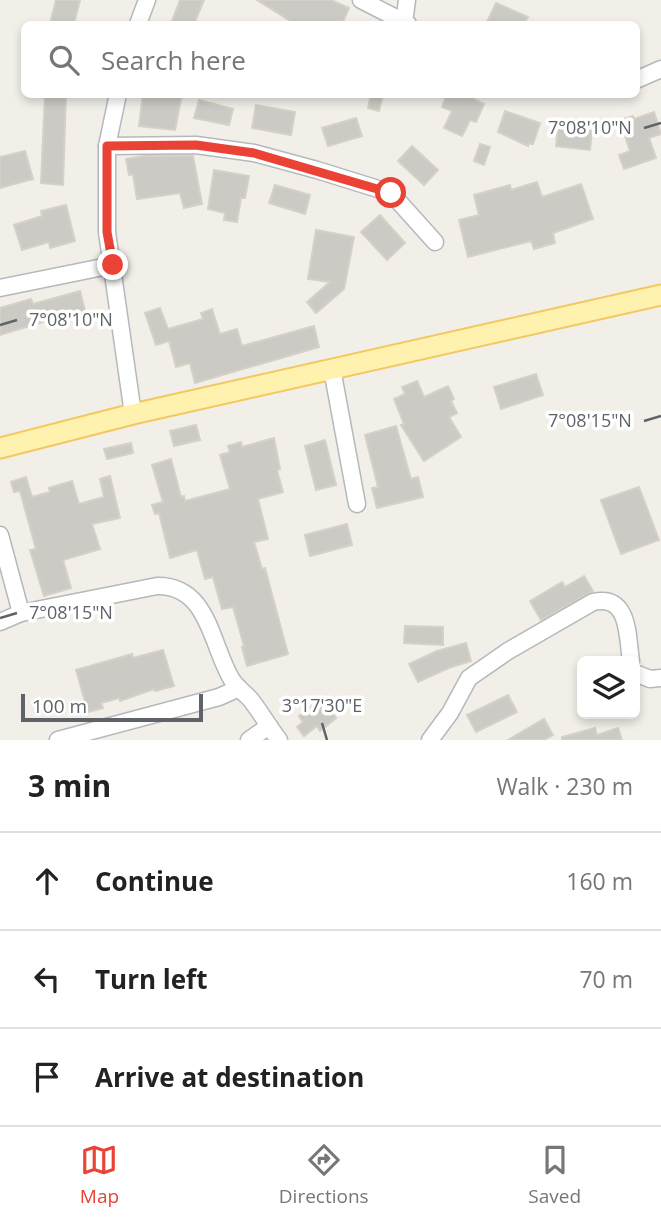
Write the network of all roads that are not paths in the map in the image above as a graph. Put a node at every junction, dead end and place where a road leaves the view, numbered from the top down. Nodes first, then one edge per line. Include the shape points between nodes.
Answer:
1 (147, 0) edge
2 (363, 0) edge
3 (407, 0) edge
4 (139, 21) edge
5 (401, 21) edge
6 (406, 21) edge
7 (661, 69) edge
8 (640, 78) edge
9 (117, 98) edge
10 (107, 146) junction
11 (435, 242) dead end
12 (113, 265) junction
13 (0, 288) edge
14 (661, 295) edge
15 (332, 369) junction
16 (133, 414) junction
17 (0, 448) edge
18 (357, 504) dead end
19 (0, 535) edge
20 (21, 613) junction
21 (0, 622) edge
22 (630, 656) edge
23 (640, 675) edge
24 (661, 678) edge
25 (239, 688) junction
26 (274, 733) edge
27 (58, 740) edge
28 (249, 740) edge
29 (430, 740) edge

1 - 4 street
2 - 5 street
3 - 6 street
7 - 8 street
9 - 10 street
10 - 11 street via 196,145 254,153 317,170 391,193
10 - 12 street via 107,232
12 - 13 street
12 - 16 street
14 - 15 main road
15 - 16 main road
15 - 18 street
16 - 17 main road
19 - 20 street
20 - 21 street
20 - 25 street via 157,586 182,590 194,600
22 - 29 street via 625,617 613,603 593,602 469,678
23 - 24 street
25 - 26 street
25 - 27 street
26 - 28 street

